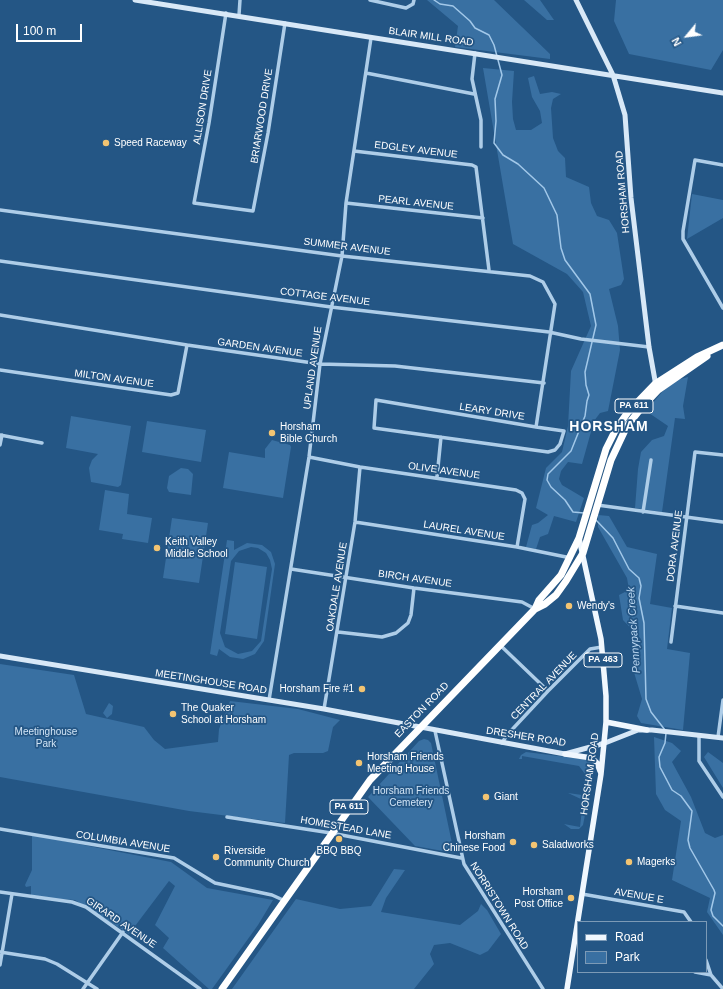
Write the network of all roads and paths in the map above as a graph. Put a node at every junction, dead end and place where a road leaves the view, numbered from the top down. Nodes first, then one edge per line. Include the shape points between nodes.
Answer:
1 (136, 0) edge
2 (240, 0) edge
3 (370, 0) edge
4 (414, 0) edge
5 (576, 0) edge
6 (226, 13) junction
7 (239, 15) junction
8 (285, 23) junction
9 (371, 38) junction
10 (475, 53) junction
11 (366, 72) junction
12 (613, 75) junction
13 (723, 93) edge
14 (474, 94) junction
15 (481, 147) dead end
16 (354, 151) junction
17 (723, 165) edge
18 (346, 203) junction
19 (0, 210) edge
20 (253, 212) joint
21 (484, 218) junction
22 (342, 256) junction
23 (0, 261) edge
24 (489, 270) junction
25 (331, 306) junction
26 (723, 308) edge
27 (0, 315) edge
28 (549, 332) junction
29 (187, 345) junction
30 (723, 345) edge
31 (649, 347) junction
32 (320, 364) junction
33 (0, 370) edge
34 (544, 383) junction
35 (657, 387) junction
36 (536, 427) junction
37 (1, 435) edge
38 (441, 437) junction
39 (42, 443) dead end
40 (0, 445) edge
41 (723, 456) edge
42 (309, 457) junction
43 (651, 460) dead end
44 (360, 468) junction
45 (437, 477) junction
46 (594, 504) junction
47 (643, 512) junction
48 (687, 517) junction
49 (355, 522) junction
50 (723, 522) edge
51 (580, 538) junction
52 (517, 547) junction
53 (583, 553) junction
54 (571, 558) junction
55 (291, 569) junction
56 (346, 577) junction
57 (414, 588) junction
58 (675, 606) junction
59 (535, 609) junction
60 (723, 613) edge
61 (338, 632) junction
62 (671, 642) dead end
63 (500, 644) junction
64 (602, 647) junction
65 (0, 656) edge
66 (548, 691) junction
67 (269, 700) junction
68 (723, 700) edge
69 (324, 709) junction
70 (606, 722) junction
71 (420, 728) junction
72 (649, 730) junction
73 (435, 731) junction
74 (699, 735) junction
75 (721, 738) edge
76 (502, 743) junction
77 (605, 743) junction
78 (565, 754) junction
79 (601, 774) junction
80 (723, 797) edge
81 (227, 817) dead end
82 (0, 829) edge
83 (331, 833) junction
84 (461, 858) junction
85 (0, 892) edge
86 (12, 894) junction
87 (582, 894) junction
88 (283, 900) junction
89 (691, 920) edge
90 (579, 921) edge
91 (123, 932) junction
92 (577, 936) edge
93 (1, 952) edge
94 (575, 953) edge
95 (707, 963) edge
96 (0, 965) edge
97 (700, 973) edge
98 (711, 975) junction
99 (88, 983) junction
100 (83, 989) edge
101 (97, 989) edge
102 (200, 989) edge
103 (222, 989) edge
104 (543, 989) edge
105 (567, 989) edge
106 (723, 989) edge

1 - 6 main road, BLAIR MILL ROAD
2 - 7 street
3 - 4 street via 406,8 413,4
5 - 12 main road, HORSHAM ROAD
6 - 7 main road, BLAIR MILL ROAD
6 - 20 street, ALLISON DRIVE via 194,203
7 - 8 main road, BLAIR MILL ROAD
8 - 9 main road, BLAIR MILL ROAD
8 - 20 street, BRIARWOOD DRIVE
9 - 10 main road, BLAIR MILL ROAD
9 - 11 street, UPLAND AVENUE
10 - 12 main road, BLAIR MILL ROAD
10 - 14 street via 472,79
11 - 14 street
11 - 16 street, UPLAND AVENUE
12 - 13 main road, BLAIR MILL ROAD
12 - 31 main road, HORSHAM ROAD via 625,115 631,198
14 - 15 street via 481,120
16 - 18 street, UPLAND AVENUE
16 - 21 street, EDGLEY AVENUE via 476,167
17 - 26 street via 695,160 683,238
18 - 21 street, PEARL AVENUE
18 - 22 street, UPLAND AVENUE
19 - 22 street, SUMMER AVENUE
21 - 24 street
22 - 24 street, SUMMER AVENUE
22 - 25 street, UPLAND AVENUE
23 - 25 street, COTTAGE AVENUE
24 - 28 street, SUMMER AVENUE via 530,276 543,282 555,304
25 - 28 street, COTTAGE AVENUE
25 - 32 street, UPLAND AVENUE
27 - 29 street, GARDEN AVENUE
28 - 31 street, COTTAGE AVENUE via 581,339
28 - 34 street, SUMMER AVENUE
29 - 32 street, GARDEN AVENUE
29 - 33 street, MILTON AVENUE via 178,392 171,395
30 - 35 highway, EASTON ROAD / PA 611 via 697,357
31 - 35 main road, HORSHAM ROAD
32 - 34 street, GARDEN AVENUE via 395,366
32 - 42 street, UPLAND AVENUE
34 - 36 street, SUMMER AVENUE
35 - 46 highway, EASTON ROAD / PA 611 via 628,412 615,431 603,458
36 - 38 street, LEARY DRIVE via 564,431 555,450 548,452
36 - 38 street, LEARY DRIVE via 376,400 374,428
37 - 39 street
37 - 40 street
38 - 45 street
41 - 48 street, DORA AVENUE via 695,452
42 - 44 street, OLIVE AVENUE
42 - 55 street, UPLAND AVENUE
43 - 47 street
44 - 45 street, OLIVE AVENUE
44 - 49 street, OAKDALE AVENUE
45 - 52 street, OLIVE AVENUE via 522,493 525,500
46 - 47 street
46 - 51 highway, EASTON ROAD / PA 611
46 - 53 highway, EASTON ROAD / PA 611 via 592,525
47 - 48 street
48 - 50 street
48 - 58 street, DORA AVENUE
49 - 52 street, LAUREL AVENUE
49 - 56 street, OAKDALE AVENUE
51 - 53 main road, HORSHAM ROAD / PA 463
51 - 54 highway, EASTON ROAD / PA 611
52 - 54 street, LAUREL AVENUE
53 - 59 highway, EASTON ROAD / PA 611 via 556,595
53 - 64 main road, HORSHAM ROAD / PA 463
54 - 59 highway, EASTON ROAD / PA 611
55 - 56 street, BIRCH AVENUE
55 - 67 street, UPLAND AVENUE
56 - 57 street, BIRCH AVENUE
56 - 61 street, OAKDALE AVENUE
57 - 59 street, BIRCH AVENUE via 522,602
57 - 61 street via 408,623 396,633 382,637
58 - 60 street
58 - 62 street, DORA AVENUE
59 - 63 highway, EASTON ROAD / PA 611
61 - 69 street, OAKDALE AVENUE
63 - 66 street
63 - 71 highway, EASTON ROAD / PA 611
64 - 66 street, CENTRAL AVENUE via 590,649
64 - 70 main road, HORSHAM ROAD / PA 463
65 - 67 main road, MEETINGHOUSE ROAD
66 - 76 street, CENTRAL AVENUE
67 - 69 main road, MEETINGHOUSE ROAD
68 - 75 street
69 - 71 main road, MEETINGHOUSE ROAD
70 - 72 main road
70 - 77 main road, HORSHAM ROAD / PA 463
71 - 73 main road, DRESHER ROAD
71 - 83 highway, EASTON ROAD / PA 611 via 370,780
72 - 74 main road, DRESHER ROAD
72 - 77 main road, DRESHER ROAD via 630,732
73 - 76 main road, DRESHER ROAD
73 - 84 street, NORRISTOWN ROAD
74 - 75 main road, DRESHER ROAD
74 - 80 street via 699,761
76 - 78 main road, DRESHER ROAD
77 - 78 main road, DRESHER ROAD
77 - 79 main road, HORSHAM ROAD / PA 463
78 - 79 main road via 594,760
79 - 87 main road, HORSHAM ROAD / PA 463
81 - 83 street, HOMESTEAD LANE
82 - 88 street, COLUMBIA AVENUE via 174,858 215,883 272,895
83 - 84 street, HOMESTEAD LANE
83 - 88 highway, EASTON ROAD / PA 611
84 - 104 street, NORRISTOWN ROAD via 468,874
85 - 86 street, GIRARD AVENUE
86 - 91 street, GIRARD AVENUE via 79,904
86 - 93 street
87 - 89 street, AVENUE E via 684,912
87 - 90 main road, HORSHAM ROAD / PA 463
88 - 103 highway, EASTON ROAD / PA 611
91 - 99 street
91 - 102 street, GIRARD AVENUE
92 - 94 main road, HORSHAM ROAD / PA 463
93 - 96 street
93 - 99 street via 45,959
94 - 105 main road, HORSHAM ROAD / PA 463
95 - 98 street
97 - 98 street
98 - 106 street
99 - 100 street
99 - 101 street

